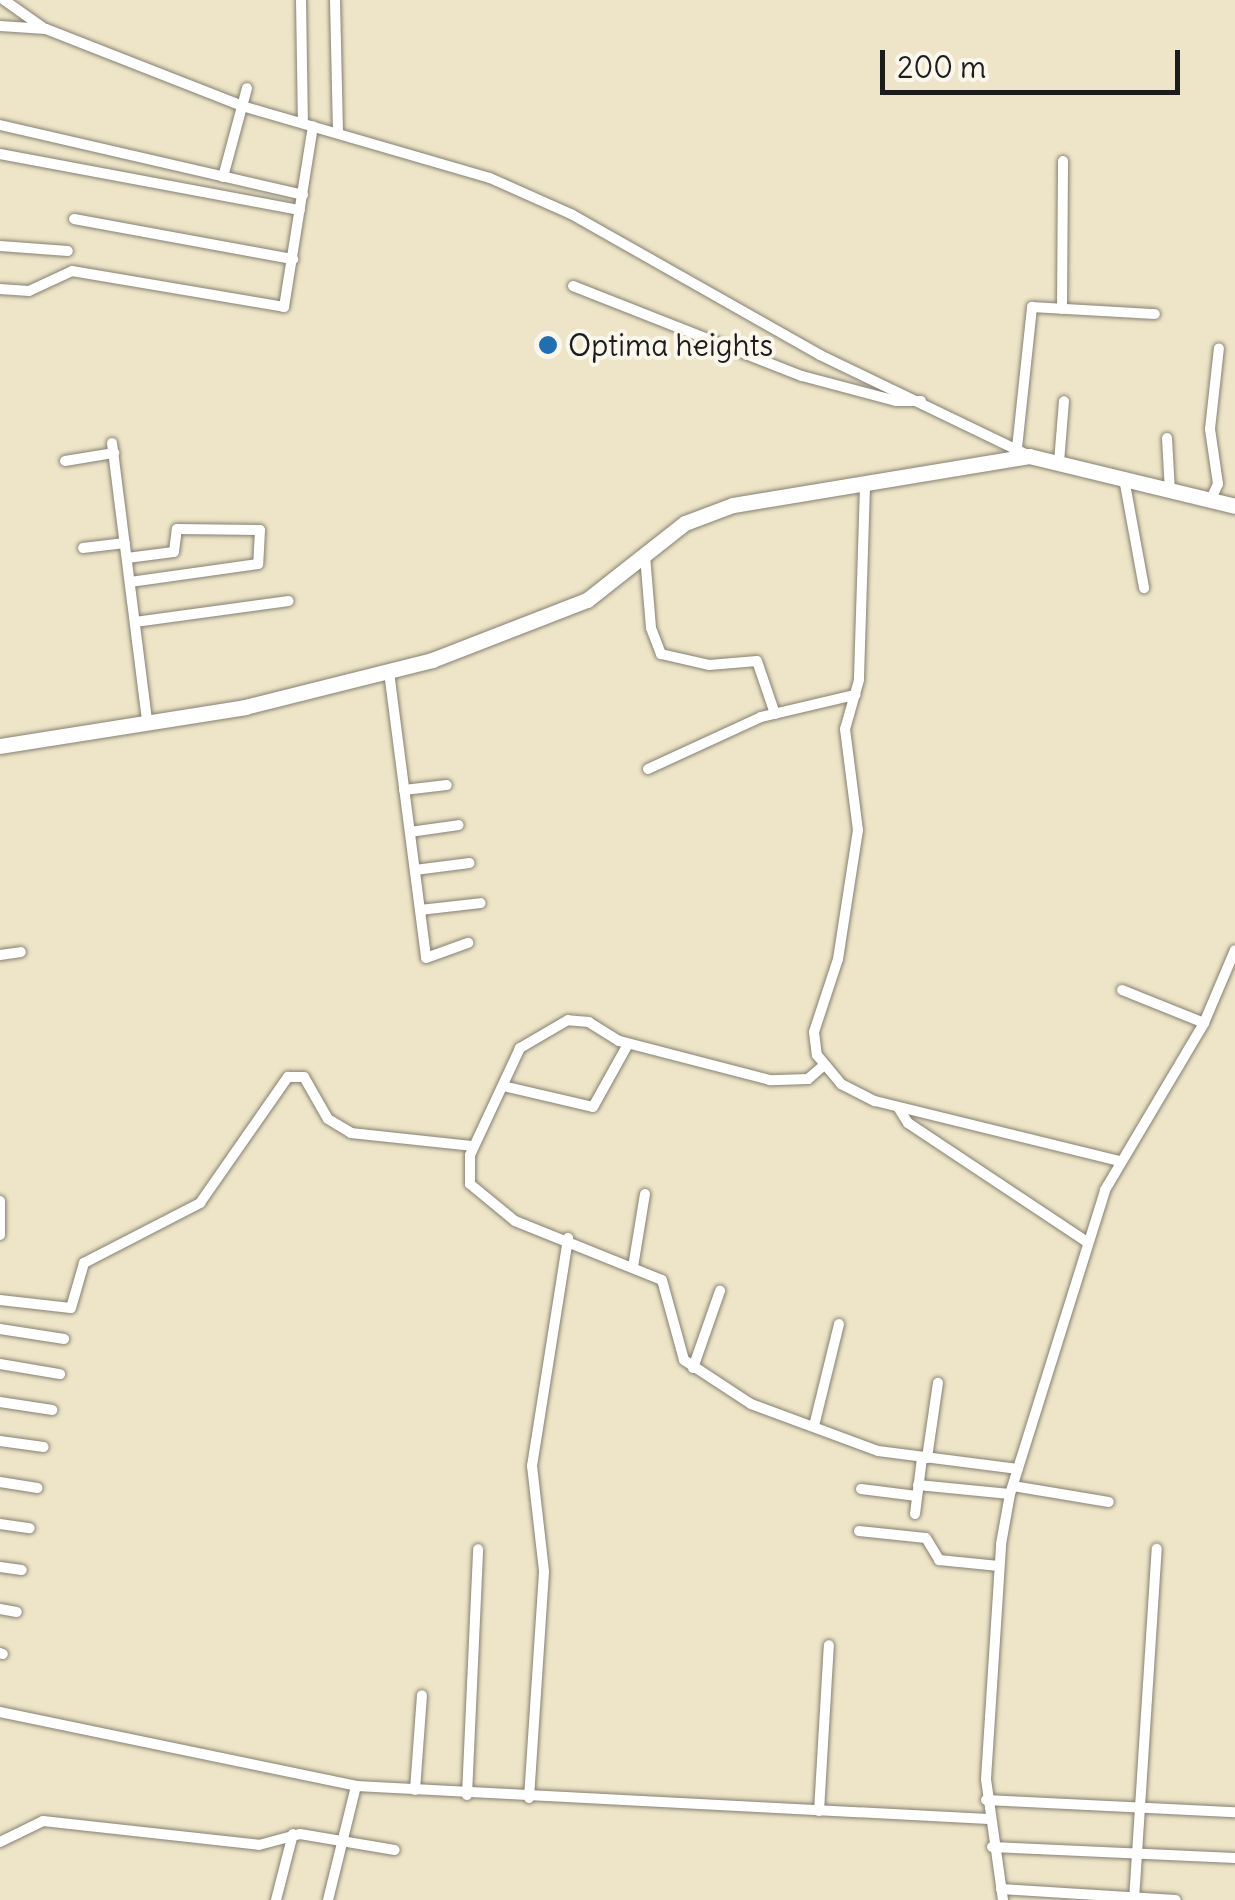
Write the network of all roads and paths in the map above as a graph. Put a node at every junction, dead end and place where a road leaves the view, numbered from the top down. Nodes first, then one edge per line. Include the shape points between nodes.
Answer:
1 (4, 0) edge
2 (302, 0) edge
3 (335, 0) edge
4 (0, 26) edge
5 (46, 30) junction
6 (247, 88) dead end
7 (242, 106) junction
8 (308, 124) junction
9 (0, 125) edge
10 (338, 132) junction
11 (0, 154) edge
12 (1063, 161) dead end
13 (223, 176) junction
14 (302, 196) junction
15 (300, 210) junction
16 (74, 219) dead end
17 (0, 246) edge
18 (68, 251) dead end
19 (293, 259) junction
20 (573, 286) dead end
21 (0, 290) edge
22 (1062, 309) junction
23 (1155, 314) dead end
24 (1219, 348) dead end
25 (923, 400) junction
26 (1064, 401) dead end
27 (1167, 438) dead end
28 (1023, 452) junction
29 (65, 462) dead end
30 (1059, 462) junction
31 (1126, 484) junction
32 (865, 486) junction
33 (1170, 494) junction
34 (1210, 502) junction
35 (1235, 506) edge
36 (125, 543) junction
37 (84, 548) dead end
38 (645, 556) junction
39 (127, 558) junction
40 (130, 582) junction
41 (1144, 588) dead end
42 (289, 601) dead end
43 (135, 622) junction
44 (390, 672) junction
45 (855, 695) junction
46 (774, 714) junction
47 (147, 721) junction
48 (0, 746) edge
49 (648, 768) dead end
50 (446, 785) dead end
51 (404, 790) junction
52 (459, 825) dead end
53 (410, 832) junction
54 (470, 863) dead end
55 (415, 870) junction
56 (481, 903) dead end
57 (420, 910) junction
58 (468, 943) dead end
59 (1235, 950) edge
60 (22, 952) dead end
61 (0, 955) edge
62 (1122, 990) dead end
63 (1204, 1023) junction
64 (628, 1044) junction
65 (823, 1066) junction
66 (504, 1086) junction
67 (898, 1107) junction
68 (474, 1146) junction
69 (1119, 1161) junction
70 (645, 1194) dead end
71 (0, 1201) edge
72 (0, 1236) edge
73 (568, 1238) junction
74 (1087, 1242) junction
75 (633, 1267) junction
76 (720, 1291) dead end
77 (0, 1300) edge
78 (839, 1324) dead end
79 (0, 1328) edge
80 (64, 1340) dead end
81 (0, 1364) edge
82 (693, 1368) junction
83 (60, 1374) dead end
84 (938, 1383) dead end
85 (0, 1402) edge
86 (52, 1410) dead end
87 (814, 1426) junction
88 (0, 1441) edge
89 (44, 1447) dead end
90 (924, 1458) junction
91 (1018, 1468) junction
92 (0, 1482) edge
93 (38, 1488) dead end
94 (861, 1489) dead end
95 (918, 1490) junction
96 (1012, 1490) junction
97 (1109, 1502) dead end
98 (915, 1514) dead end
99 (0, 1524) edge
100 (30, 1528) dead end
101 (859, 1531) dead end
102 (1157, 1549) dead end
103 (478, 1550) dead end
104 (0, 1566) edge
105 (999, 1566) junction
106 (22, 1570) dead end
107 (0, 1609) edge
108 (17, 1612) dead end
109 (829, 1645) dead end
110 (422, 1694) dead end
111 (0, 1712) edge
112 (356, 1786) junction
113 (416, 1790) junction
114 (467, 1796) junction
115 (529, 1798) junction
116 (986, 1800) junction
117 (1139, 1810) junction
118 (819, 1811) junction
119 (1235, 1812) edge
120 (988, 1820) junction
121 (293, 1834) junction
122 (342, 1841) junction
123 (0, 1842) edge
124 (992, 1847) junction
125 (394, 1850) dead end
126 (1136, 1854) junction
127 (1235, 1858) edge
128 (1002, 1894) edge
129 (1134, 1899) edge
130 (276, 1900) edge
131 (328, 1900) edge
132 (1176, 1900) edge

1 - 5 street
2 - 8 street
3 - 10 street
4 - 5 street
5 - 7 street
6 - 7 street
7 - 8 street
7 - 13 street
8 - 10 street
8 - 14 street
9 - 13 street
10 - 25 street via 437,158 570,214 698,292
11 - 15 street
12 - 22 street
13 - 14 street
14 - 15 street
15 - 19 street
16 - 19 street
17 - 18 street
19 - 21 street via 288,302 281,308 72,271 29,291
20 - 25 street via 802,376 896,401
22 - 23 street
22 - 28 street via 1032,307
24 - 34 street via 1210,429 1218,484
25 - 28 street
26 - 30 street
27 - 33 street
28 - 30 highway
28 - 32 highway
29 - 36 street via 113,448
30 - 31 highway
31 - 33 highway
31 - 41 street
32 - 38 highway via 717,508
32 - 45 street
33 - 34 highway
34 - 35 highway
36 - 37 street
36 - 39 street
38 - 44 highway via 558,615
38 - 46 street via 651,628 661,654 694,664 757,662
39 - 40 street
39 - 40 street via 174,552 180,529 260,530 258,564
40 - 43 street
42 - 43 street
43 - 47 street
44 - 47 highway via 244,707
44 - 51 street
45 - 46 street
45 - 65 street via 845,729 858,830 838,958 814,1032
46 - 49 street
47 - 48 highway
50 - 51 street
51 - 53 street
52 - 53 street
53 - 55 street
54 - 55 street
55 - 57 street
56 - 57 street
57 - 58 street via 426,958
59 - 63 street
60 - 61 street
62 - 63 street
63 - 69 street
64 - 65 street via 770,1080 808,1079
64 - 66 street via 588,1022 568,1020 524,1043
64 - 66 street via 594,1107
65 - 67 street via 861,1095
66 - 68 street
67 - 69 street
67 - 74 street via 908,1123
68 - 73 street via 467,1172 474,1190 515,1221
68 - 77 street via 351,1133 328,1119 304,1078 288,1077 200,1203 84,1263 71,1308
69 - 74 street
70 - 75 street
71 - 72 street
73 - 75 street
73 - 115 street via 532,1466 544,1571
74 - 91 street
75 - 82 street via 665,1284 682,1356
76 - 82 street
78 - 87 street
79 - 80 street
81 - 83 street
82 - 87 street via 751,1404
84 - 90 street
85 - 86 street
87 - 90 street via 878,1451
88 - 89 street
90 - 91 street
90 - 95 street
91 - 96 street
92 - 93 street
94 - 95 street
95 - 96 street
95 - 98 street
96 - 97 street
96 - 105 street
99 - 100 street
101 - 105 street via 926,1538 939,1560
102 - 117 street
103 - 114 street
104 - 106 street
105 - 116 street
107 - 108 street
109 - 118 street
110 - 113 street
111 - 112 street
112 - 113 street
112 - 122 street
113 - 114 street
114 - 115 street
115 - 118 street
116 - 117 street
116 - 120 street
117 - 119 street
117 - 126 street
118 - 120 street
120 - 124 street
121 - 122 street
121 - 123 street via 244,1844 43,1821
121 - 130 street
122 - 125 street
122 - 131 street
124 - 126 street
124 - 128 street
126 - 127 street
126 - 129 street
128 - 129 street
129 - 132 street

